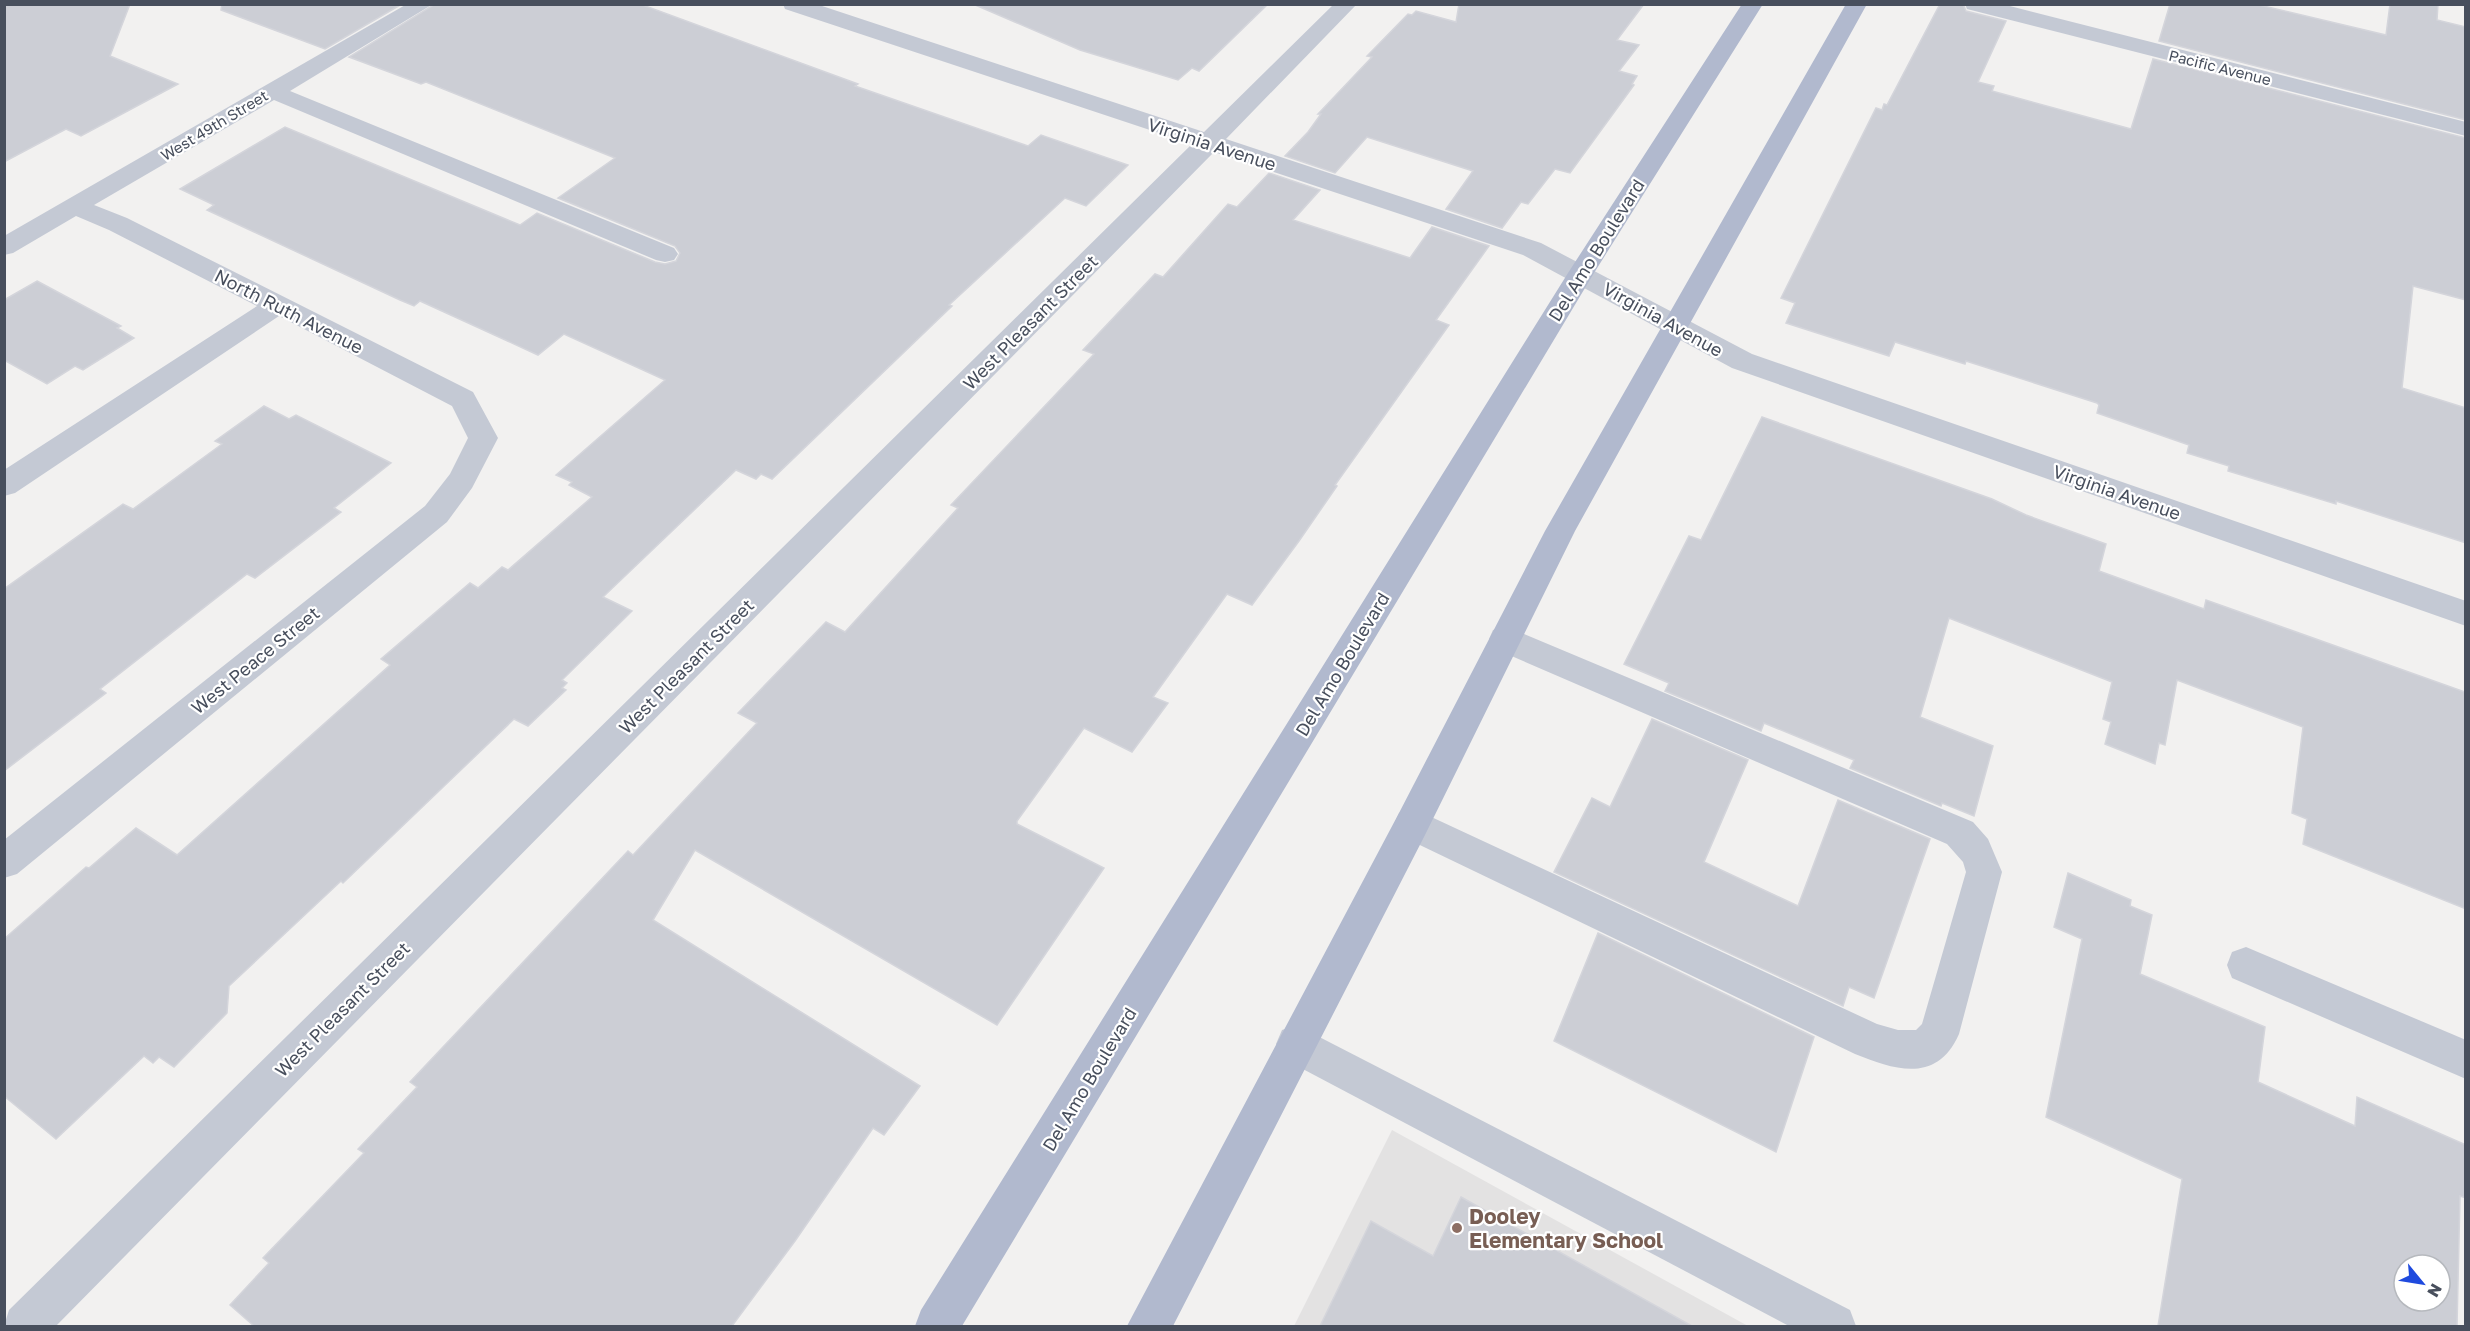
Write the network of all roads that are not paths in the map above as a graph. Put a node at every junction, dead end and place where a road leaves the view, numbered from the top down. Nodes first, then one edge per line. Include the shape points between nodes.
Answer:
1 (423, 4) edge
2 (792, 4) edge
3 (1347, 4) edge
4 (1752, 4) edge
5 (1857, 4) edge
6 (1975, 4) edge
7 (271, 91) junction
8 (2466, 129) edge
9 (1209, 143) junction
10 (75, 207) junction
11 (4, 247) edge
12 (665, 254) dead end
13 (1581, 273) junction
14 (277, 305) junction
15 (1674, 326) junction
16 (483, 438) joint
17 (4, 486) edge
18 (2466, 614) edge
19 (1505, 639) junction
20 (1412, 824) junction
21 (4, 862) edge
22 (2246, 965) dead end
23 (1296, 1044) junction
24 (2466, 1060) edge
25 (25, 1326) edge
26 (937, 1326) edge
27 (1149, 1326) edge
28 (1834, 1326) edge

1 - 7 street, West 49th Street
2 - 9 street, Virginia Avenue
3 - 9 street, West Pleasant Street
4 - 13 main road, Del Amo Boulevard
5 - 15 main road
6 - 8 street, Pacific Avenue
7 - 10 street, West 49th Street
7 - 12 street
9 - 13 street, Virginia Avenue via 1532,249
9 - 25 street, West Pleasant Street
10 - 11 street, West 49th Street
10 - 14 street, North Ruth Avenue via 118,224
13 - 15 street, Virginia Avenue
13 - 26 main road, Del Amo Boulevard
14 - 16 street, North Ruth Avenue via 463,399
14 - 17 street
15 - 18 street, Virginia Avenue via 1742,361
15 - 19 main road
16 - 21 street, West Peace Street via 461,480 436,514
19 - 20 main road
19 - 20 street via 1960,833 1971,843 1984,872 1939,1034 1933,1045 1923,1050 1891,1048 1869,1040
20 - 23 main road
22 - 24 street
23 - 27 main road
23 - 28 street

